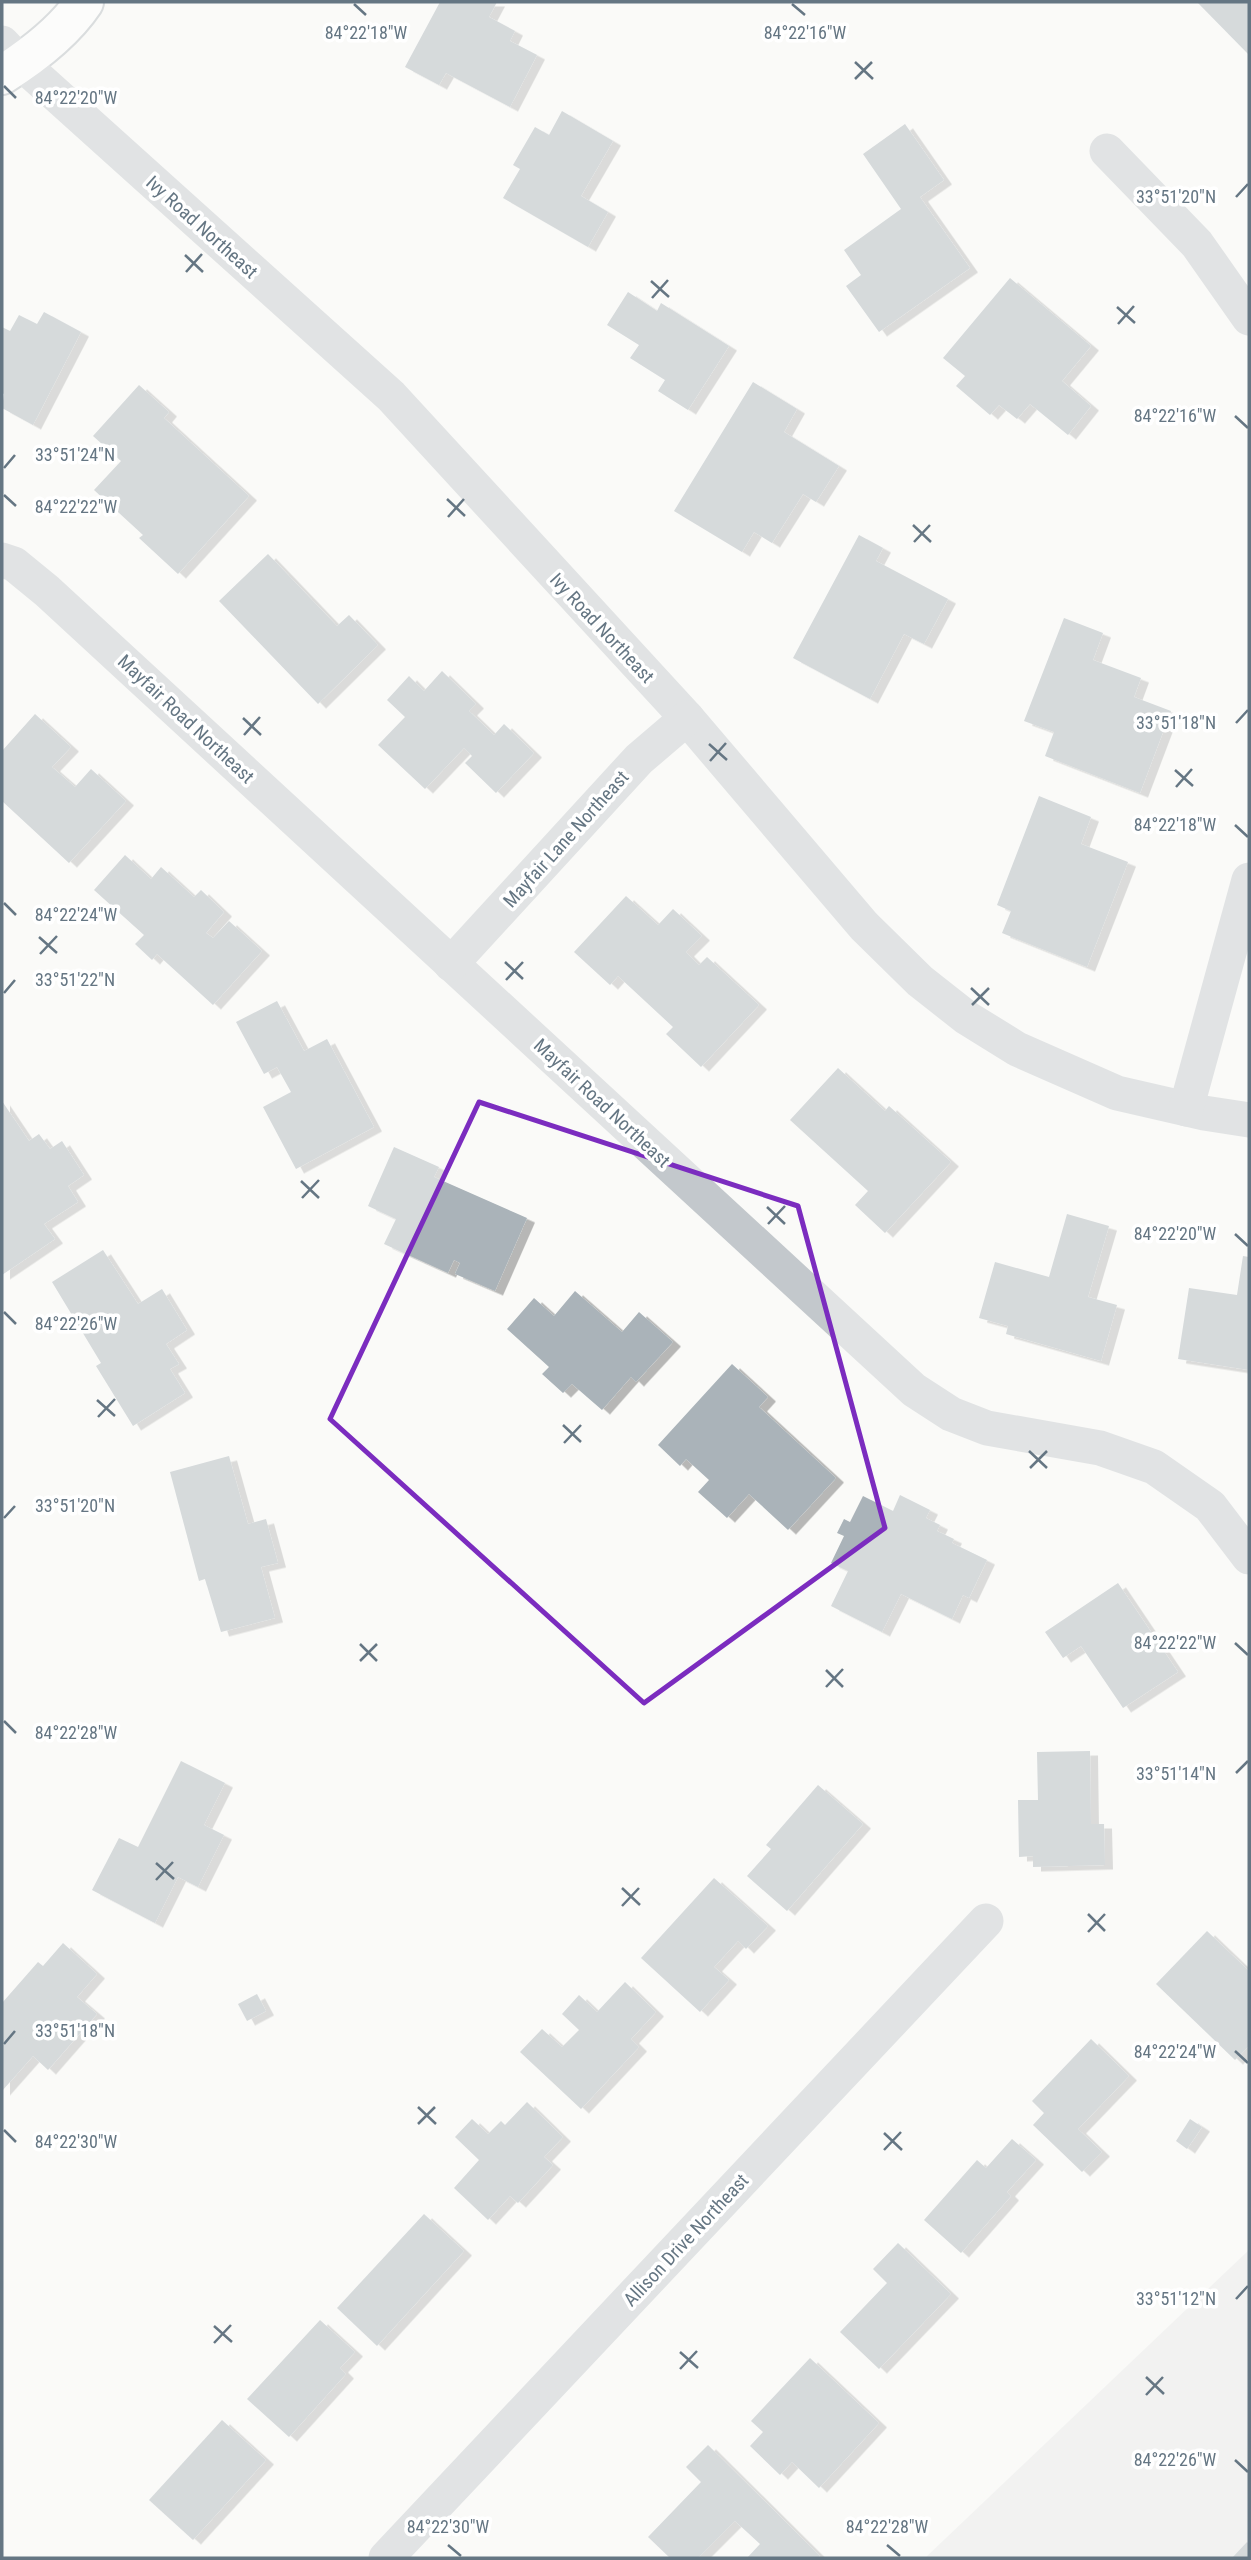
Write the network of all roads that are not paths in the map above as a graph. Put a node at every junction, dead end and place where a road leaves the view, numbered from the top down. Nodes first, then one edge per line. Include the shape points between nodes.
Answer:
1 (84, 2) edge
2 (8, 61) edge
3 (1107, 150) dead end
4 (1249, 318) edge
5 (2, 560) edge
6 (687, 718) junction
7 (1249, 880) edge
8 (451, 964) junction
9 (1186, 1109) junction
10 (1249, 1120) edge
11 (1249, 1556) edge
12 (986, 1921) dead end
13 (386, 2558) edge

1 - 2 street via 74,18
2 - 6 street, Ivy Road Northeast via 391,396
3 - 4 street via 1197,244
5 - 8 street, Mayfair Road Northeast via 47,591
6 - 8 street, Mayfair Lane Northeast via 639,759
6 - 9 street, Ivy Road Northeast via 863,926 938,996 1017,1049 1117,1093
7 - 9 street
8 - 11 street, Mayfair Road Northeast via 914,1390 951,1414 988,1429 1100,1447 1154,1467 1210,1506
9 - 10 street, Ivy Road Northeast
12 - 13 street, Allison Drive Northeast

